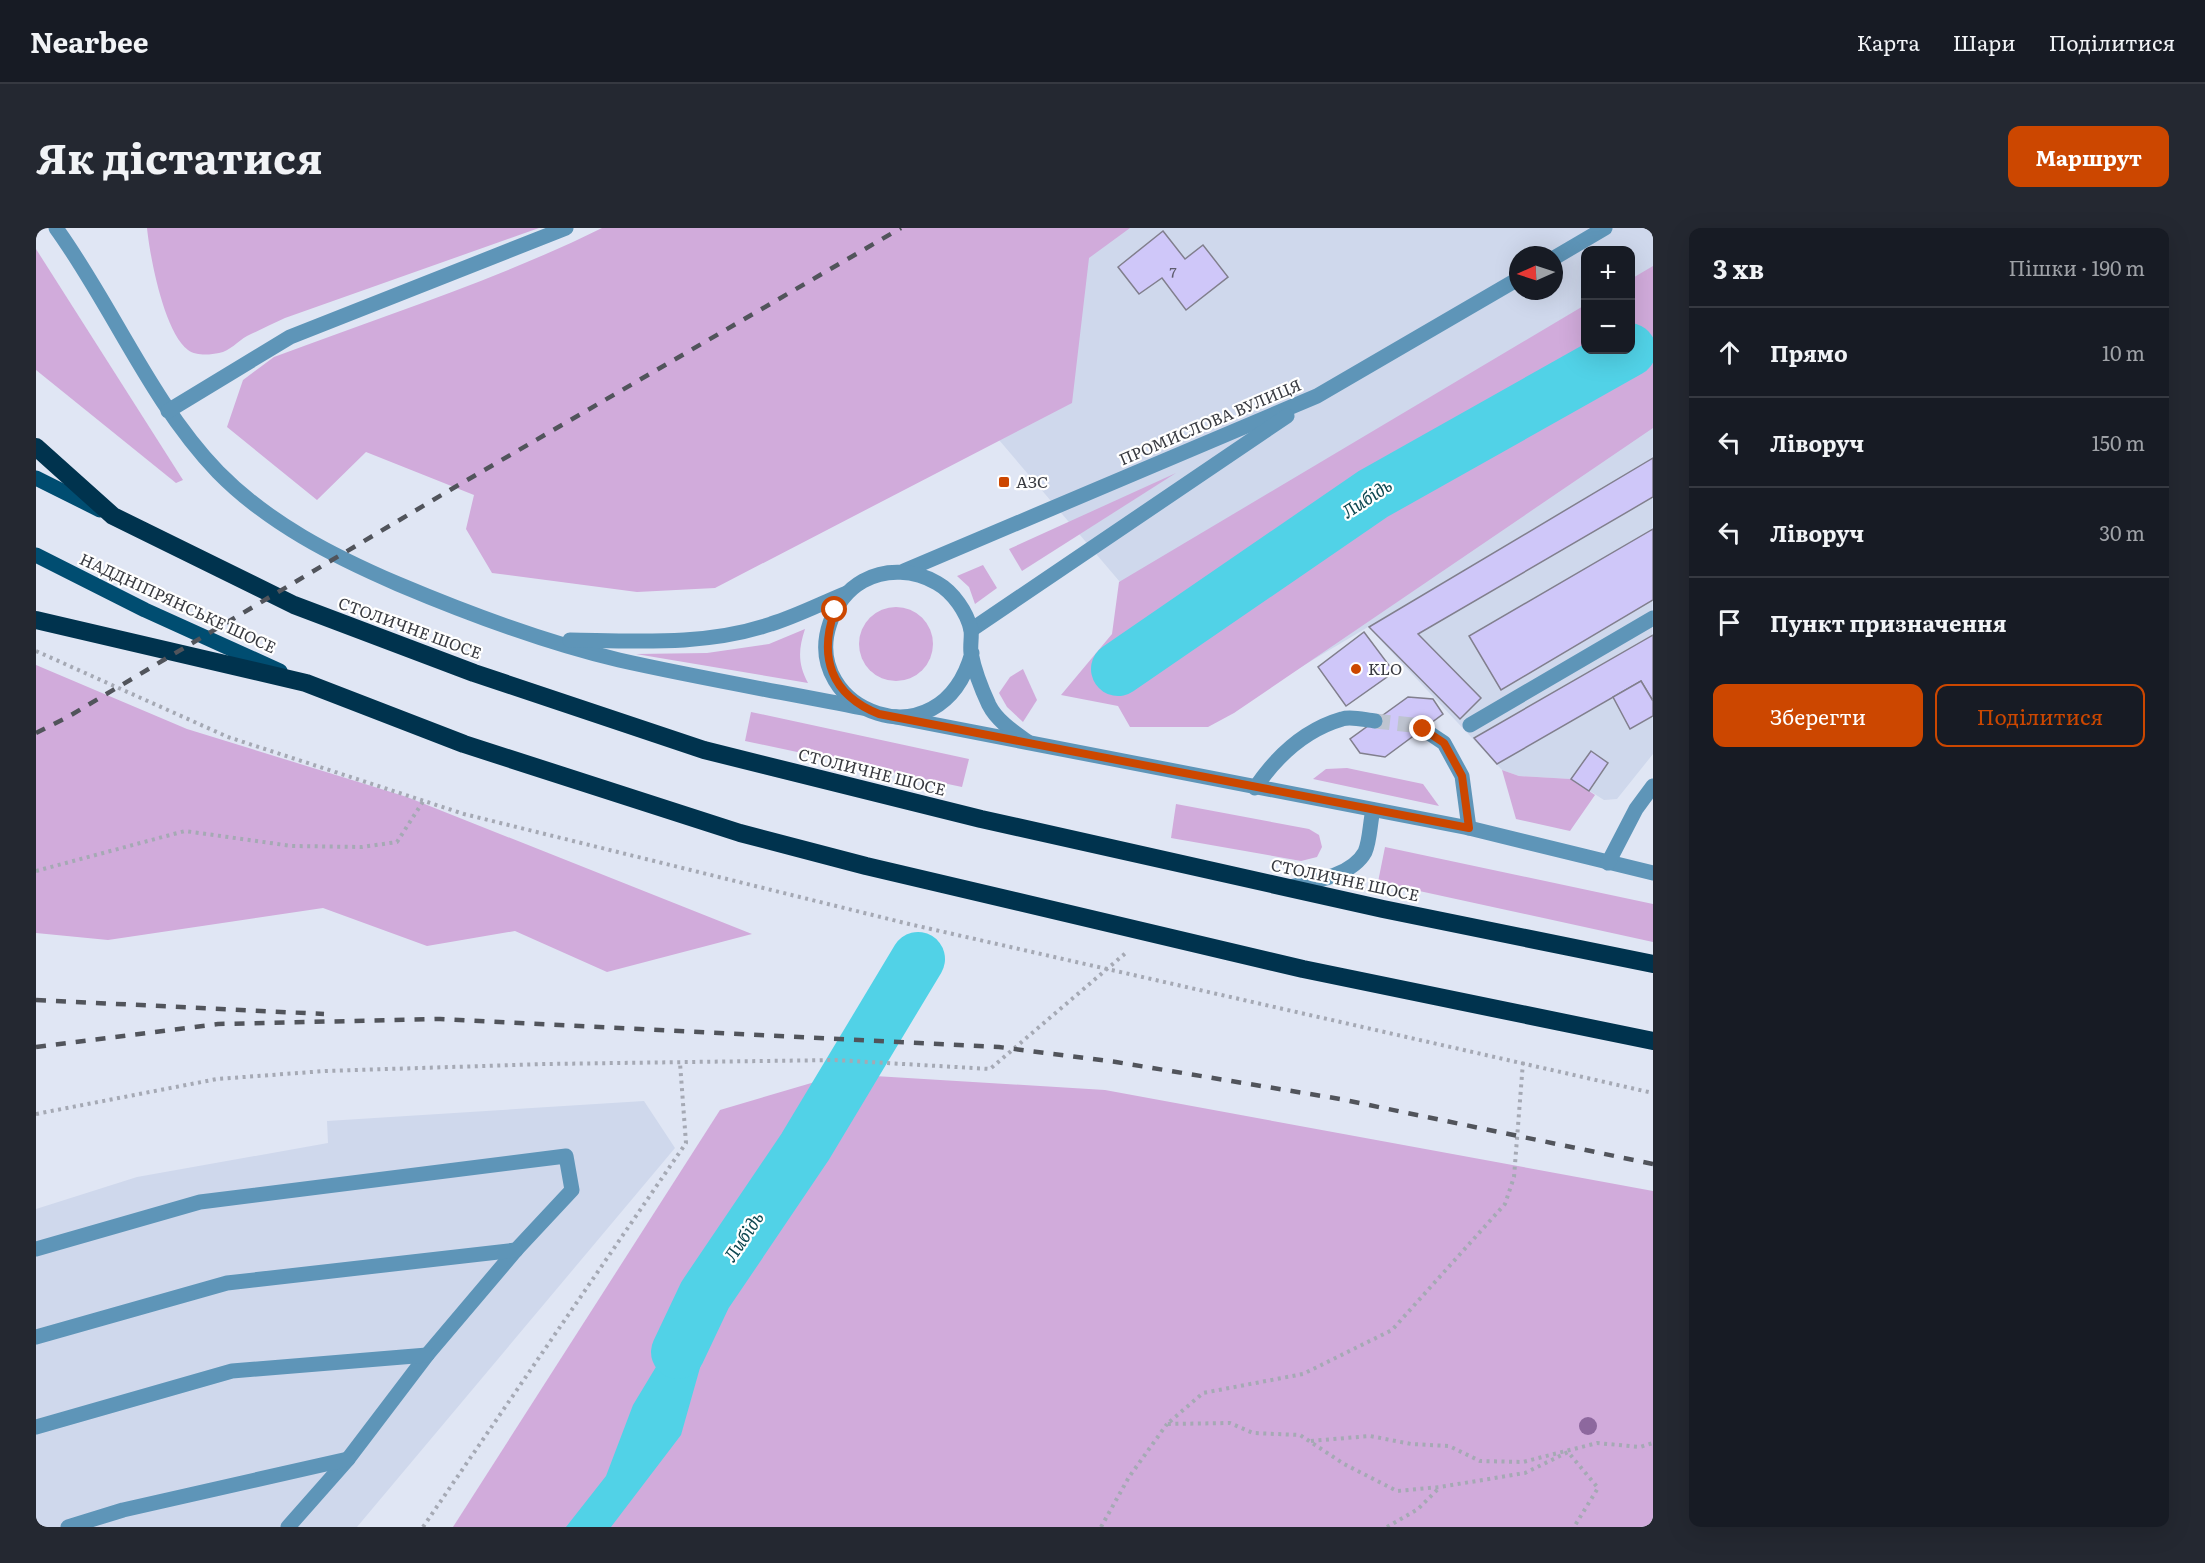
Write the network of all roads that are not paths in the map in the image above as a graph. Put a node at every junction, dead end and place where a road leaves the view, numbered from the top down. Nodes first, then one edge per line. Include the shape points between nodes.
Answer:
1 (56, 228) edge
2 (566, 228) edge
3 (1605, 228) edge
4 (1563, 253) edge
5 (1509, 284) edge
6 (1317, 396) junction
7 (168, 411) junction
8 (36, 447) edge
9 (36, 478) edge
10 (113, 516) junction
11 (36, 555) edge
12 (904, 571) junction
13 (848, 592) junction
14 (1653, 618) edge
15 (36, 620) edge
16 (971, 630) junction
17 (552, 640) junction
18 (972, 653) junction
19 (306, 683) junction
20 (862, 708) junction
21 (896, 717) junction
22 (1375, 722) tunnel mouth
23 (1470, 725) dead end
24 (1423, 729) tunnel mouth
25 (1036, 747) junction
26 (1653, 786) edge
27 (1256, 788) junction
28 (1373, 810) junction
29 (1469, 828) junction
30 (1608, 862) junction
31 (1653, 873) edge
32 (1288, 888) junction
33 (1653, 964) edge
34 (1653, 1041) edge
35 (36, 1249) edge
36 (516, 1250) junction
37 (36, 1337) edge
38 (428, 1355) junction
39 (36, 1427) edge
40 (348, 1460) junction
41 (68, 1527) edge
42 (288, 1527) edge

1 - 7 street
2 - 7 street via 290,337
3 - 4 street
5 - 6 street, ПРОМИСЛОВА ВУЛИЦЯ
6 - 12 street, ПРОМИСЛОВА ВУЛИЦЯ
6 - 16 street
7 - 17 street via 218,471 259,510 309,540 362,568 458,609
8 - 10 highway, СТОЛИЧНЕ ШОСЕ
9 - 10 main road
10 - 32 highway, СТОЛИЧНЕ ШОСЕ via 294,605 474,673 704,750 981,819
11 - 19 main road, НАДДНІПРЯНСЬКЕ ШОСЕ via 145,610
12 - 13 street via 874,577
12 - 16 street via 922,575 954,596
13 - 17 street via 770,624 720,636 663,642
13 - 20 street via 827,631 827,654 833,675
14 - 23 street
15 - 19 highway
16 - 18 street
17 - 20 street via 617,659
18 - 21 street via 966,674 954,693 937,707 917,715
18 - 25 street via 990,706 1008,728
19 - 34 highway via 464,744 740,833 1303,969
20 - 21 street
21 - 25 street
22 - 27 street via 1343,718 1295,742
24 - 29 street via 1444,743 1462,776
25 - 27 street
26 - 30 street via 1636,808
27 - 28 street
28 - 29 street
28 - 32 street via 1364,852 1330,879
29 - 30 street
30 - 31 street
32 - 33 highway, СТОЛИЧНЕ ШОСЕ
35 - 36 street via 200,1202 566,1156 572,1190
36 - 37 street via 227,1283
36 - 38 street
38 - 39 street via 232,1371
38 - 40 street
40 - 41 street via 123,1510
40 - 42 street

